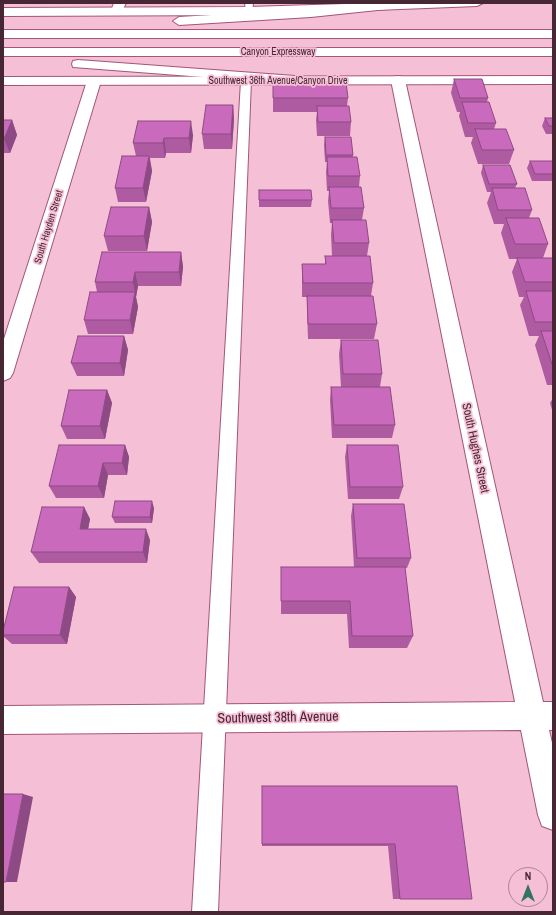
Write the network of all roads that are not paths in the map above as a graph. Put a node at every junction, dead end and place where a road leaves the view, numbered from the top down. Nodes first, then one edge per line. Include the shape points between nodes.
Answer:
1 (477, 3) edge
2 (387, 5) edge
3 (118, 7) edge
4 (249, 7) edge
5 (3, 12) edge
6 (3, 33) edge
7 (553, 34) edge
8 (3, 52) edge
9 (553, 52) edge
10 (3, 58) edge
11 (295, 80) junction
12 (398, 80) junction
13 (553, 80) edge
14 (3, 81) edge
15 (94, 81) junction
16 (246, 81) junction
17 (3, 373) edge
18 (542, 716) edge
19 (215, 719) junction
20 (3, 720) edge
21 (553, 815) edge
22 (205, 912) edge

1 - 2 main road
2 - 4 main road
2 - 6 main road via 311,13 55,27
3 - 4 main road
3 - 5 main road
6 - 7 main road, Canyon Expressway
8 - 9 main road, Canyon Expressway
10 - 11 main road
11 - 12 main road, Southwest 36th Avenue/Canyon Drive
11 - 16 main road, Southwest 36th Avenue/Canyon Drive
12 - 13 main road, Southwest 36th Avenue/Canyon Drive
12 - 18 main road, South Hughes Street
14 - 15 main road, Southwest 36th Avenue/Canyon Drive
15 - 16 main road, Southwest 36th Avenue/Canyon Drive
15 - 17 main road, South Hayden Street
16 - 19 lane
18 - 19 main road, Southwest 38th Avenue
18 - 21 main road, South Hughes Street
19 - 20 main road, Southwest 38th Avenue
19 - 22 lane

